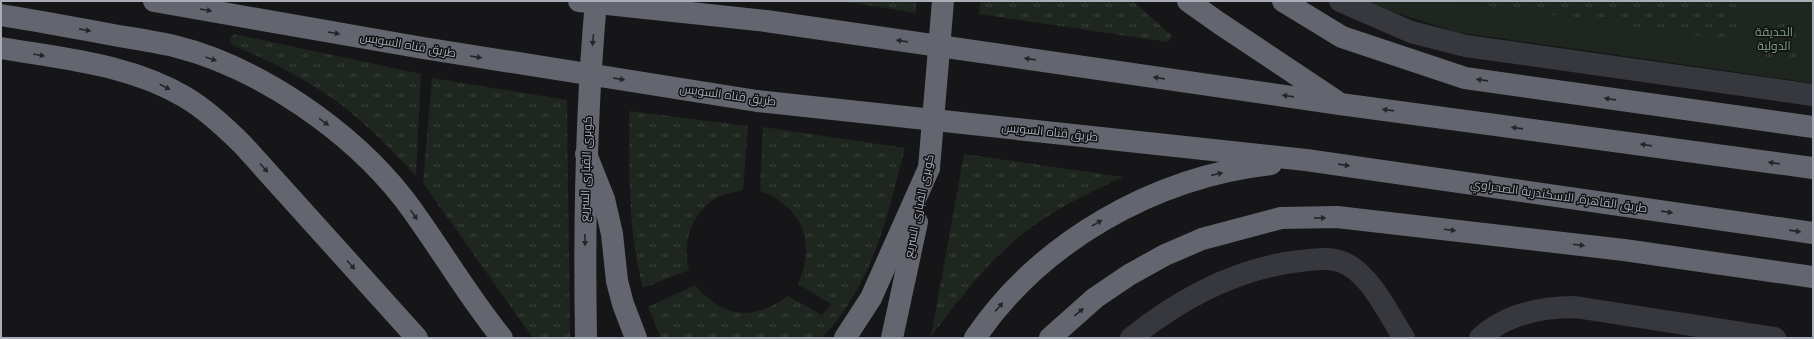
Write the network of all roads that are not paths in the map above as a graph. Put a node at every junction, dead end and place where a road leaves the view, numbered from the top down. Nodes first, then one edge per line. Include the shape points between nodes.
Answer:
1 (154, 1) edge
2 (579, 1) edge
3 (596, 1) edge
4 (944, 1) edge
5 (1188, 1) edge
6 (1283, 1) edge
7 (1340, 1) edge
8 (1, 15) edge
9 (1, 48) edge
10 (1813, 95) edge
11 (1340, 104) junction
12 (1813, 127) edge
13 (586, 154) junction
14 (1306, 160) junction
15 (929, 168) junction
16 (1813, 168) edge
17 (1813, 233) edge
18 (1813, 277) edge
19 (1696, 332) edge
20 (417, 338) edge
21 (502, 338) edge
22 (586, 338) edge
23 (636, 338) edge
24 (845, 338) edge
25 (892, 338) edge
26 (975, 338) edge
27 (1050, 338) edge
28 (1131, 338) edge
29 (1404, 338) edge
30 (1480, 338) edge
31 (1775, 338) edge

1 -> 14 highway, طريق قناه السويس via 431,49 757,100
11 -> 2 highway via 766,21
3 -> 13 highway, كوبرى القبارى السريع, bridge
4 - 15 highway, كوبرى القبارى السريع, bridge
5 - 11 highway
12 -> 6 highway via 1465,78 1342,37
7 - 10 street via 1411,32 1466,46
8 -> 21 highway via 175,46 262,81 301,105 339,133 373,164 404,199
9 -> 20 highway via 116,68 151,80 185,97 216,119 243,145
16 -> 11 highway
13 -> 22 highway, كوبرى القبارى السريع, bridge
13 - 23 highway via 604,199 612,234 617,281
14 -> 17 highway, طريق القاهرة, الاسكندرية الصحراوي
26 -> 14 highway via 1013,291 1048,259 1086,230 1126,206 1210,175
15 - 24 highway via 871,298
15 - 25 highway, كوبرى القبارى السريع
27 -> 18 highway via 1095,298 1165,255 1202,238 1281,218 1337,217 1624,250
19 - 30 street via 1575,306 1536,310 1517,316
19 - 31 street
28 - 29 street via 1180,302 1218,282 1252,270 1322,258 1336,260 1360,273

